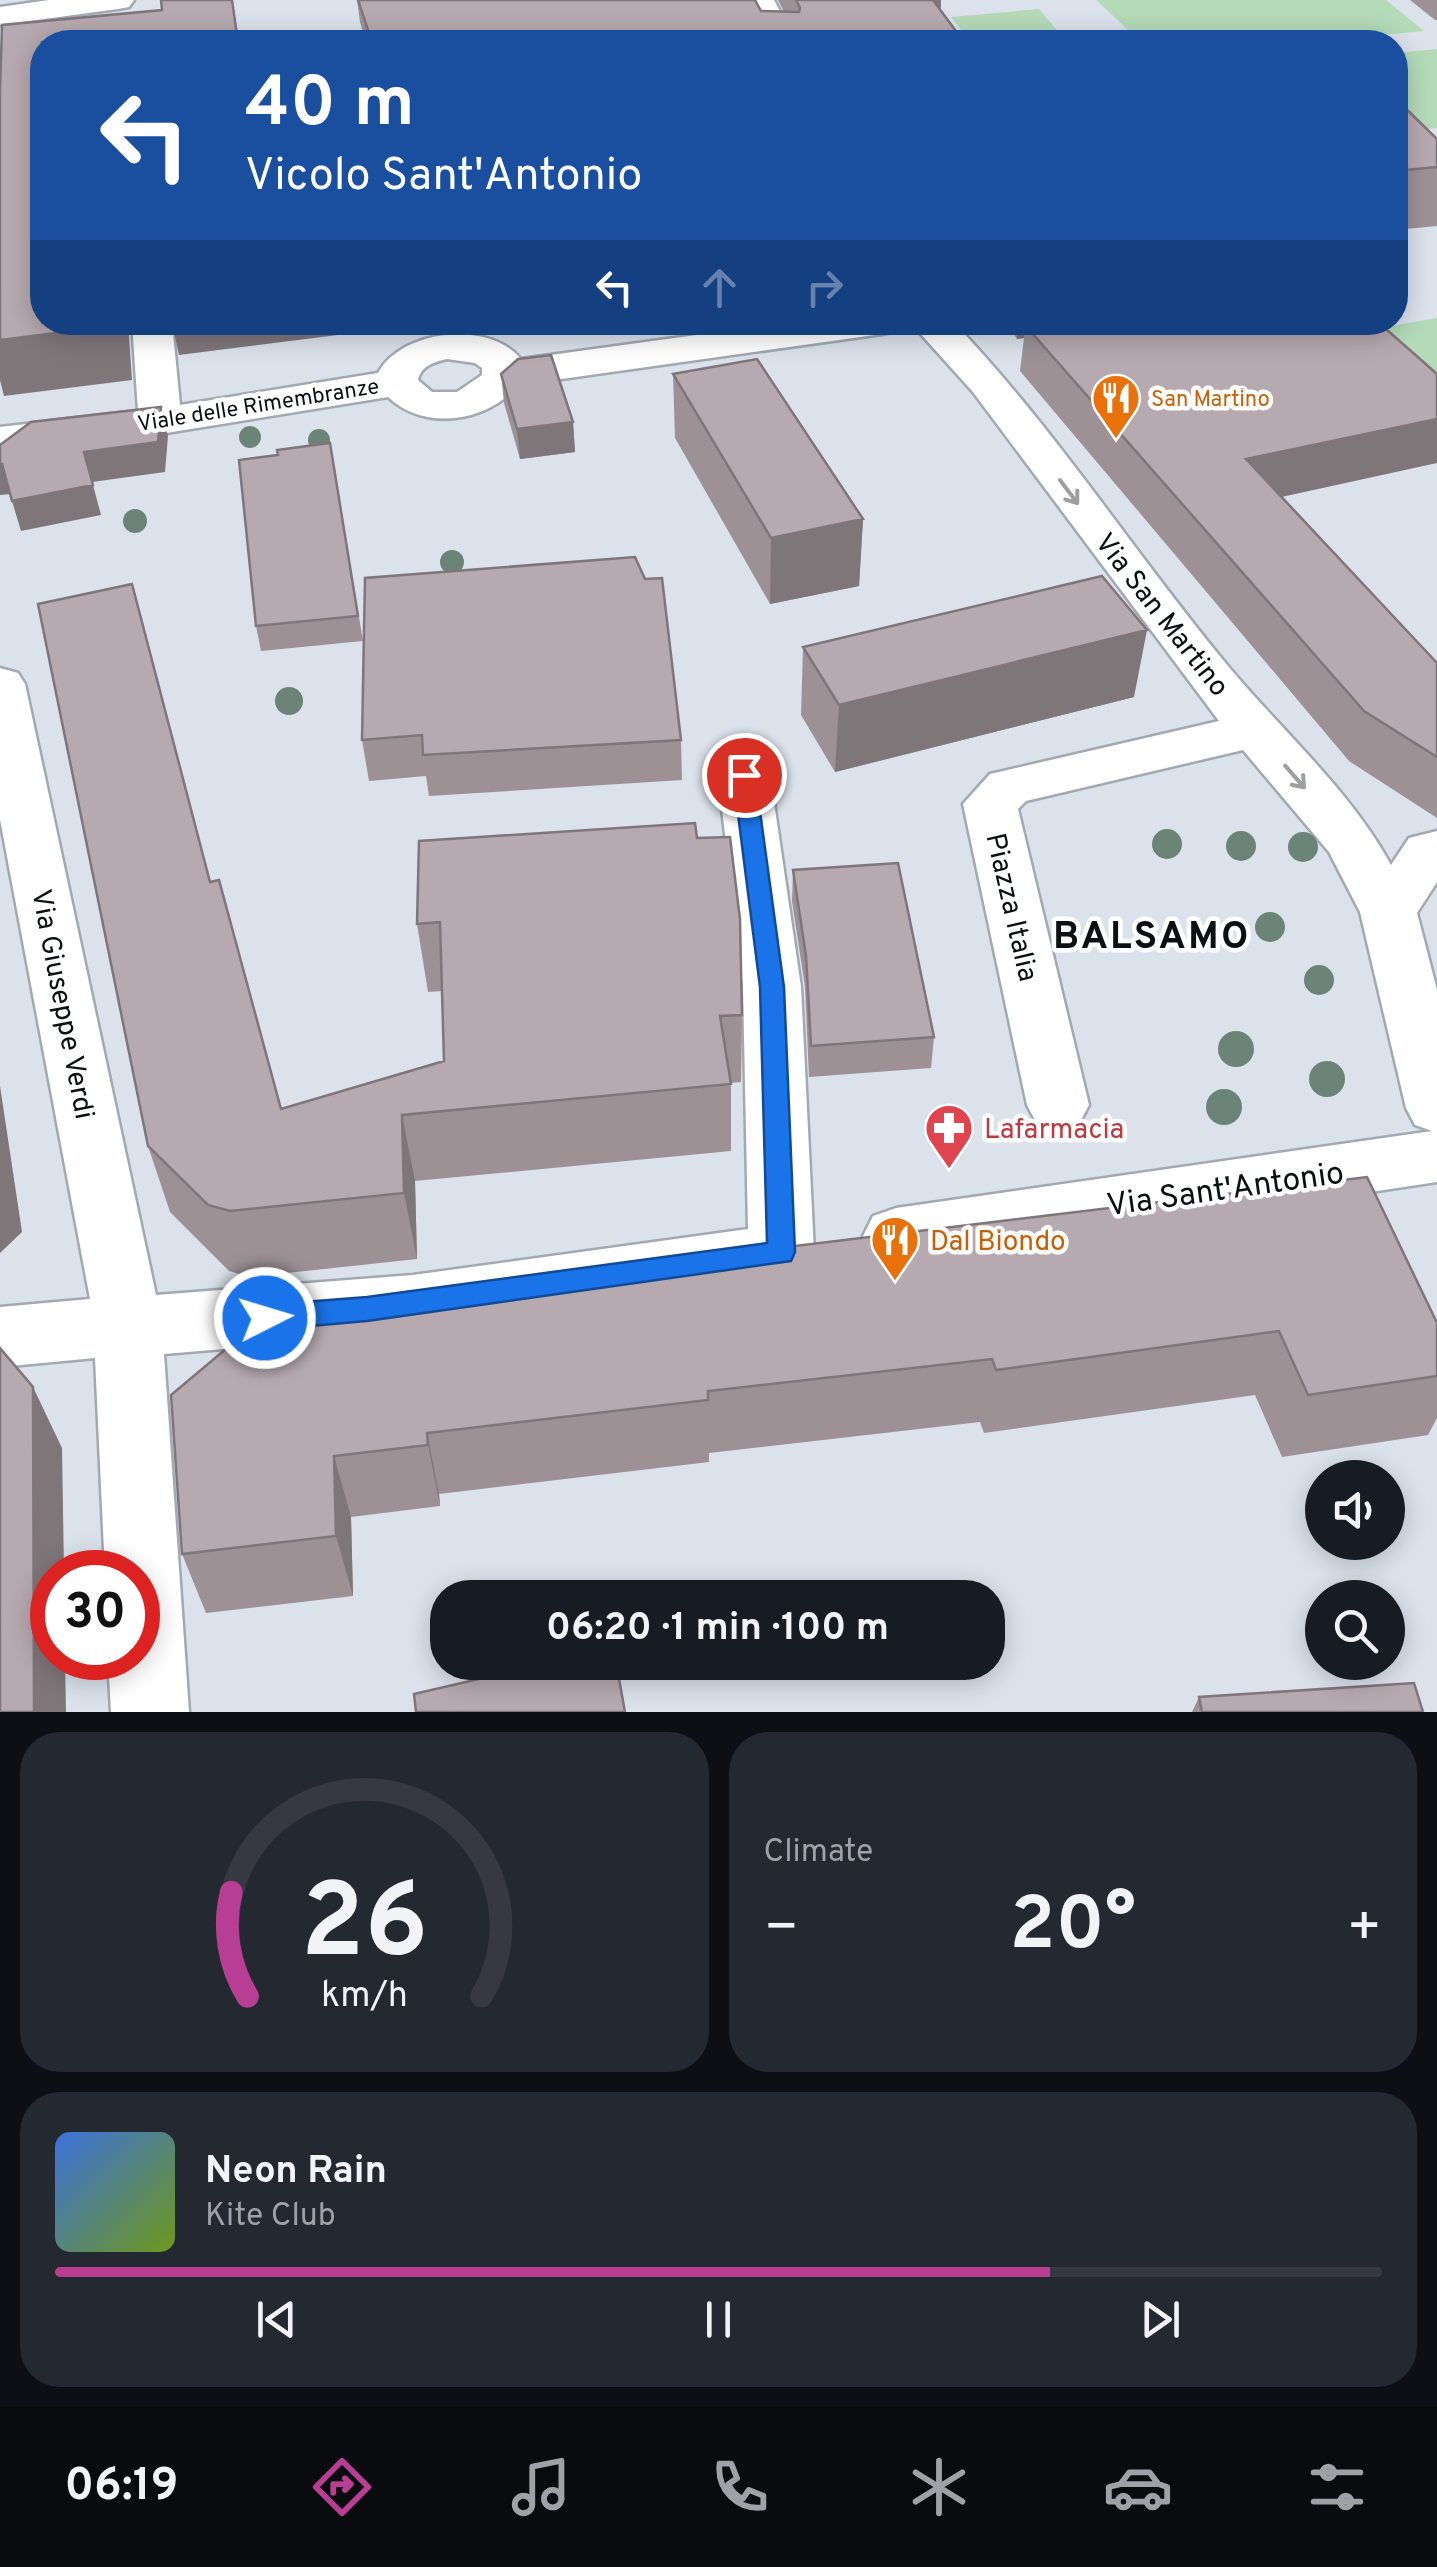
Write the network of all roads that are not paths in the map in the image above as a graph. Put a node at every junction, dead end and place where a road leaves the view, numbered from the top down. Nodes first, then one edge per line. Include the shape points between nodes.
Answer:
1 (758, 0) edge
2 (123, 9) edge
3 (0, 16) edge
4 (774, 30) edge
5 (153, 335) edge
6 (788, 335) edge
7 (943, 335) edge
8 (1016, 355) dead end
9 (972, 363) junction
10 (506, 374) junction
11 (396, 383) junction
12 (160, 421) junction
13 (0, 440) edge
14 (0, 684) edge
15 (1255, 730) junction
16 (744, 775) dead end
17 (1351, 842) junction
18 (1433, 851) edge
19 (1388, 912) junction
20 (1426, 1034) edge
21 (1058, 1105) dead end
22 (1437, 1108) edge
23 (1437, 1156) edge
24 (781, 1252) junction
25 (128, 1323) junction
26 (0, 1338) edge
27 (150, 1712) edge

1 - 4 street
2 - 3 street
5 - 12 street
6 - 10 street, Viale delle Rimembranze
7 - 9 street, Via San Martino
8 - 9 street
9 -> 15 street, Via San Martino
10 - 11 street, Viale delle Rimembranze via 494,392 464,404 428,404
10 - 11 street, Viale delle Rimembranze via 503,364 481,350 447,348 414,356
11 - 12 street, Viale delle Rimembranze
12 - 13 street, Viale delle Rimembranze
14 - 25 street, Via Giuseppe Verdi
15 -> 17 street, Via San Martino
15 - 21 street, Piazza Italia via 1009,787 990,804
16 - 24 street via 772,987
17 - 18 street
17 - 19 street, Via San Martino
18 - 19 street
19 - 20 street
20 - 22 street
23 - 24 street, Via Sant'Antonio
24 - 25 street, Via Sant'Antonio via 367,1309
25 - 26 street, Via Sant'Antonio
25 - 27 street, Via Giuseppe Verdi

